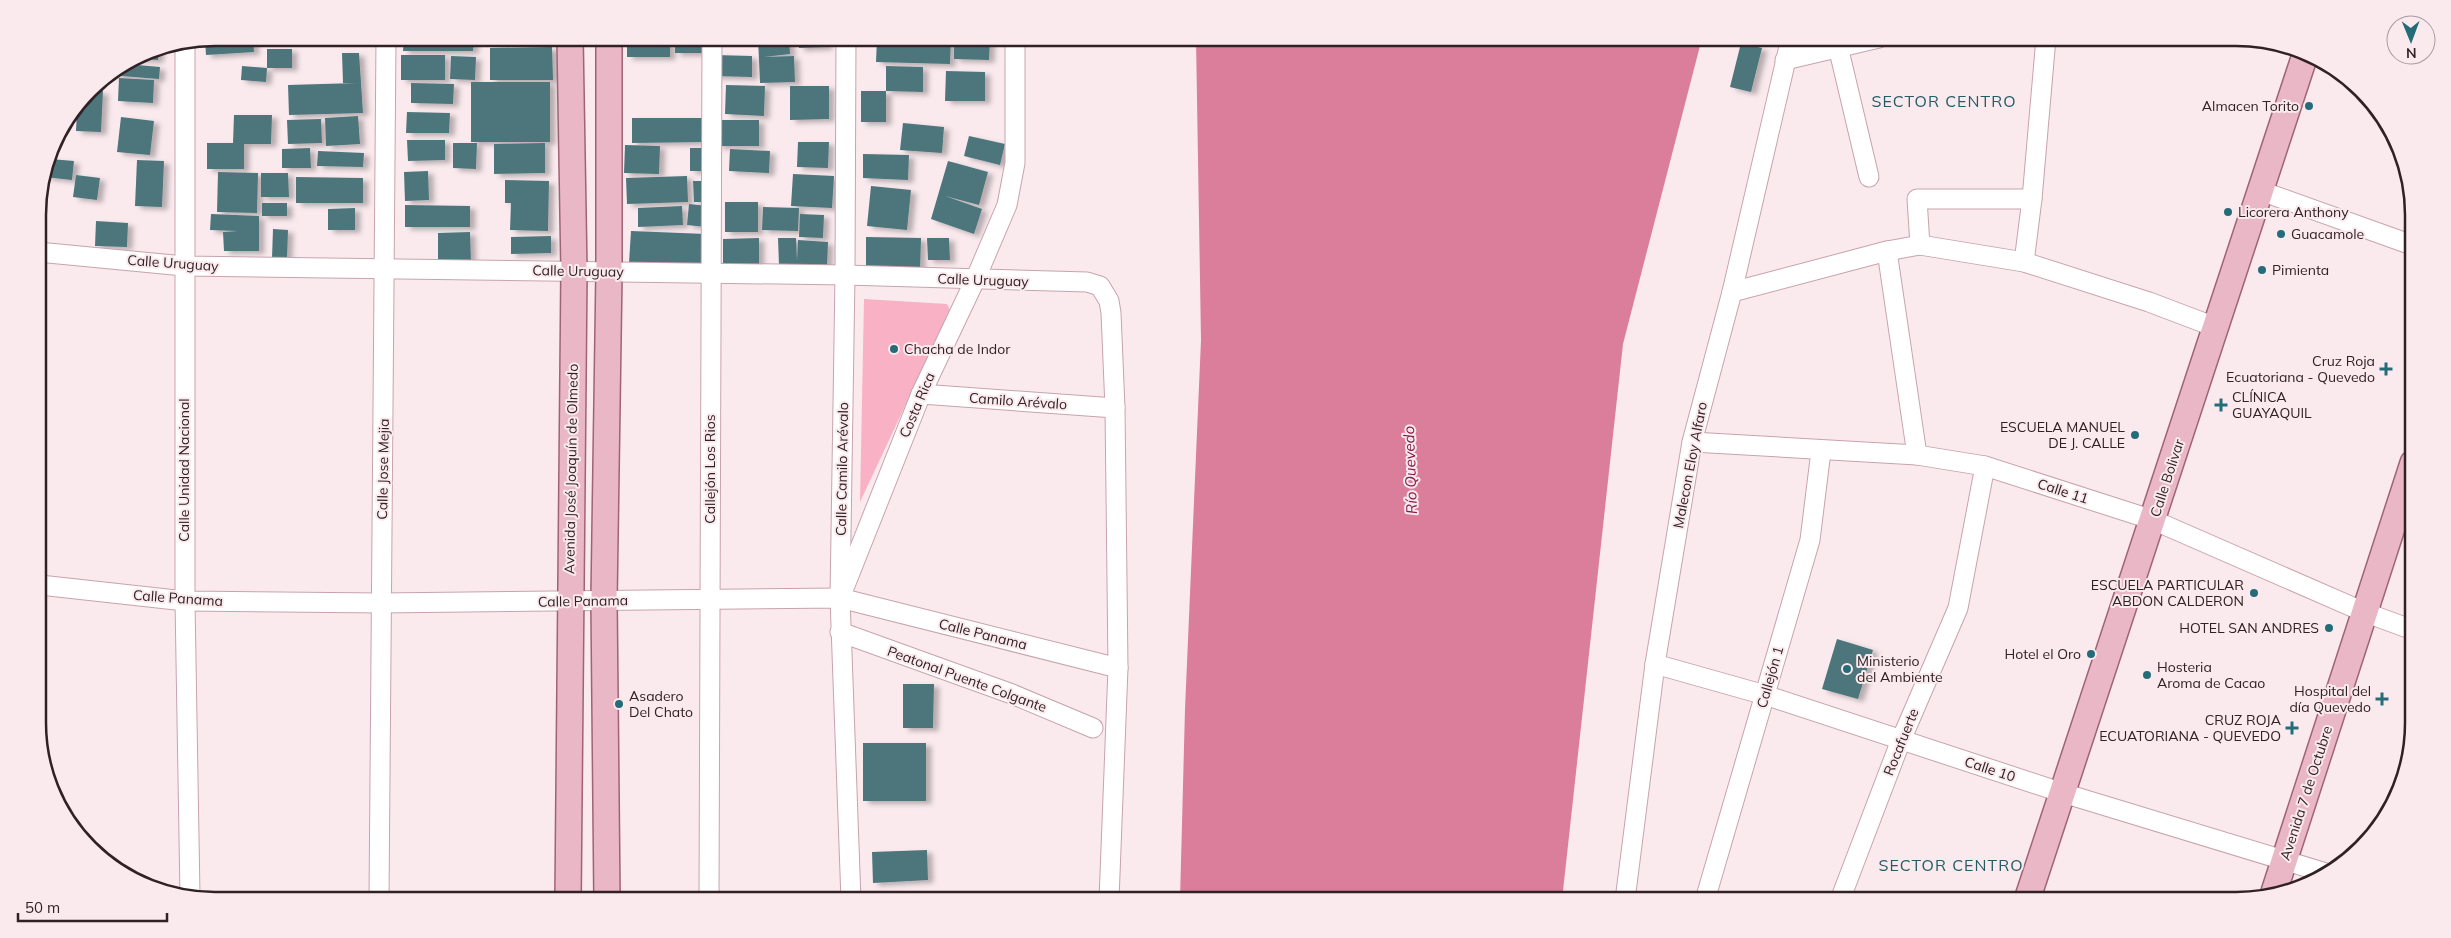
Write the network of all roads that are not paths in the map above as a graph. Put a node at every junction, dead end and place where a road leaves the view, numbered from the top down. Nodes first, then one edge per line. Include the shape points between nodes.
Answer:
1 (386, 46) edge
2 (570, 46) edge
3 (609, 46) edge
4 (712, 46) edge
5 (846, 46) edge
6 (1015, 46) edge
7 (1789, 46) edge
8 (1826, 46) edge
9 (1839, 46) edge
10 (2045, 46) edge
11 (185, 50) edge
12 (1785, 60) junction
13 (2303, 61) edge
14 (1869, 178) dead end
15 (2261, 191) junction
16 (2032, 199) junction
17 (2405, 243) edge
18 (1920, 245) junction
19 (1887, 251) junction
20 (47, 253) edge
21 (2024, 262) junction
22 (184, 266) junction
23 (385, 269) junction
24 (574, 271) junction
25 (609, 272) junction
26 (711, 274) junction
27 (846, 275) junction
28 (975, 280) junction
29 (1732, 292) junction
30 (2215, 327) junction
31 (921, 394) junction
32 (1116, 408) junction
33 (1692, 442) junction
34 (1821, 450) junction
35 (1917, 455) junction
36 (1985, 466) junction
37 (2405, 486) edge
38 (2153, 520) junction
39 (46, 586) edge
40 (840, 598) junction
41 (710, 599) junction
42 (604, 600) junction
43 (185, 601) junction
44 (570, 601) junction
45 (381, 603) junction
46 (2364, 612) junction
47 (2405, 627) edge
48 (840, 632) junction
49 (1655, 664) junction
50 (1118, 668) junction
51 (1765, 695) junction
52 (1093, 728) dead end
53 (1900, 740) junction
54 (2063, 793) junction
55 (2284, 859) junction
56 (2318, 870) edge
57 (2275, 887) edge
58 (190, 889) edge
59 (1626, 891) edge
60 (1708, 891) edge
61 (1843, 891) edge
62 (2030, 891) edge
63 (379, 892) edge
64 (568, 892) edge
65 (607, 892) edge
66 (709, 892) edge
67 (851, 892) edge
68 (1109, 892) edge

1 - 23 street, Calle Jose Mejia
2 - 24 main road, Avenida José Joaquín de Olmedo
3 - 25 main road
4 - 26 street, Callejón Los Rios
5 - 27 street, Calle Camilo Arévalo
6 - 28 street, Costa Rica via 1014,174 1000,224
7 - 12 street, Malecon Eloy Alfaro
8 - 12 street
9 - 14 street
10 - 16 street
11 - 22 street, Calle Unidad Nacional
12 - 29 street, Malecon Eloy Alfaro
13 - 15 main road, Calle Bolivar
15 - 17 street
15 - 30 main road, Calle Bolivar
16 - 18 street via 1917,199
16 - 21 street
18 - 19 street
18 - 21 street
19 - 29 street
19 - 35 street
20 - 22 street, Calle Uruguay
21 - 30 street
22 - 23 street, Calle Uruguay
22 - 43 street, Calle Unidad Nacional
23 - 24 street, Calle Uruguay
23 - 45 street, Calle Jose Mejia
24 - 25 street, Calle Uruguay
24 - 44 main road, Avenida José Joaquín de Olmedo
25 - 26 street, Calle Uruguay
25 - 42 main road
26 - 27 street, Calle Uruguay
26 - 41 street, Callejón Los Rios
27 - 28 street, Calle Uruguay
27 - 40 street, Calle Camilo Arévalo
28 - 31 street, Costa Rica
28 - 32 street, Calle Uruguay via 1092,283 1103,289 1109,301
29 - 33 street, Malecon Eloy Alfaro
30 - 38 main road, Calle Bolivar
31 - 32 street, Camilo Arévalo
31 - 40 street, Costa Rica
32 - 50 street
33 - 34 street, Calle 11
33 - 49 street, Malecon Eloy Alfaro
34 - 35 street, Calle 11
34 - 51 street, Callejón 1 via 1810,540
35 - 36 street, Calle 11
36 - 38 street, Calle 11
36 - 53 street, Rocafuerte via 1958,608
37 - 46 main road, Avenida 7 de Octubre
38 - 46 street, Calle 11
38 - 54 main road, Calle Bolivar
39 - 43 street, Calle Panama
40 - 41 street, Calle Panama
40 - 48 street, Calle Camilo Arévalo
40 - 50 street, Calle Panama
41 - 42 street, Calle Panama
41 - 66 street, Callejón Los Rios
42 - 44 street, Calle Panama
42 - 65 main road
43 - 45 street, Calle Panama
43 - 58 street, Calle Unidad Nacional
44 - 45 street, Calle Panama
44 - 64 main road, Avenida José Joaquín de Olmedo
45 - 63 street, Calle Jose Mejia
46 - 47 street, Calle 11
46 - 55 main road, Avenida 7 de Octubre
48 - 52 street, Peatonal Puente Colgante via 1012,694
48 - 67 street, Calle Camilo Arévalo
49 - 51 street, Calle 10
49 - 59 street, Malecon Eloy Alfaro
50 - 68 street
51 - 53 street, Calle 10
51 - 60 street, Callejón 1
53 - 54 street, Calle 10
53 - 61 street, Rocafuerte
54 - 55 street, Calle 10
54 - 62 main road, Calle Bolivar
55 - 56 street, Calle 10
55 - 57 main road, Avenida 7 de Octubre

